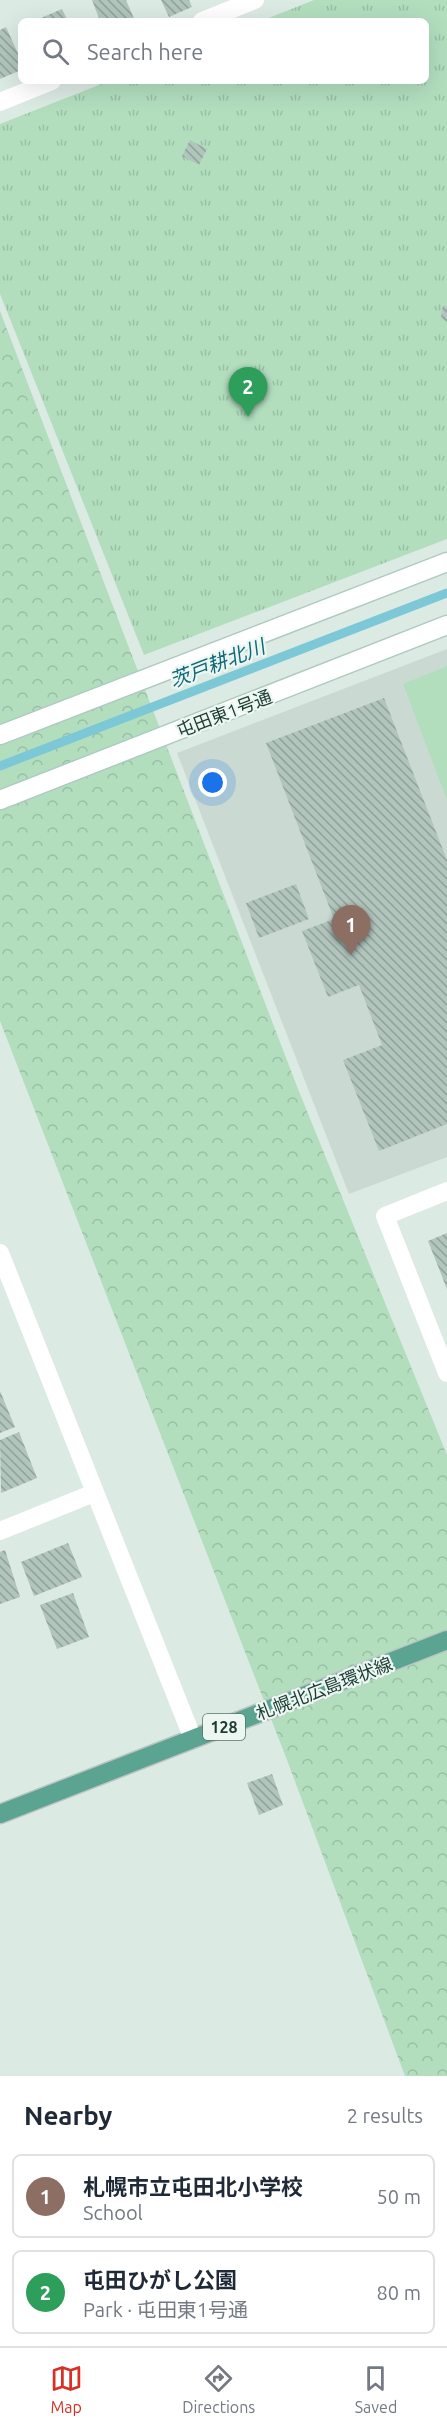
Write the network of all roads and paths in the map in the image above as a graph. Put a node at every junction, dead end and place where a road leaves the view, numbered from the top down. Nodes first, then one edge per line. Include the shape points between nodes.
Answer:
1 (255, 0) edge
2 (210, 18) edge
3 (45, 84) edge
4 (0, 102) edge
5 (447, 562) edge
6 (447, 625) edge
7 (0, 735) edge
8 (0, 800) edge
9 (447, 1191) edge
10 (0, 1253) edge
11 (447, 1373) edge
12 (93, 1493) junction
13 (0, 1531) edge
14 (447, 1640) edge
15 (193, 1739) junction
16 (0, 1814) edge

1 - 2 street
3 - 4 street
5 - 7 street
6 - 8 street, 屯田東1号通
9 - 11 street via 385,1216
10 - 12 street
12 - 13 street
12 - 15 street
14 - 15 main road, 札幌北広島環状線 / 128
15 - 16 main road, 札幌北広島環状線 / 128

